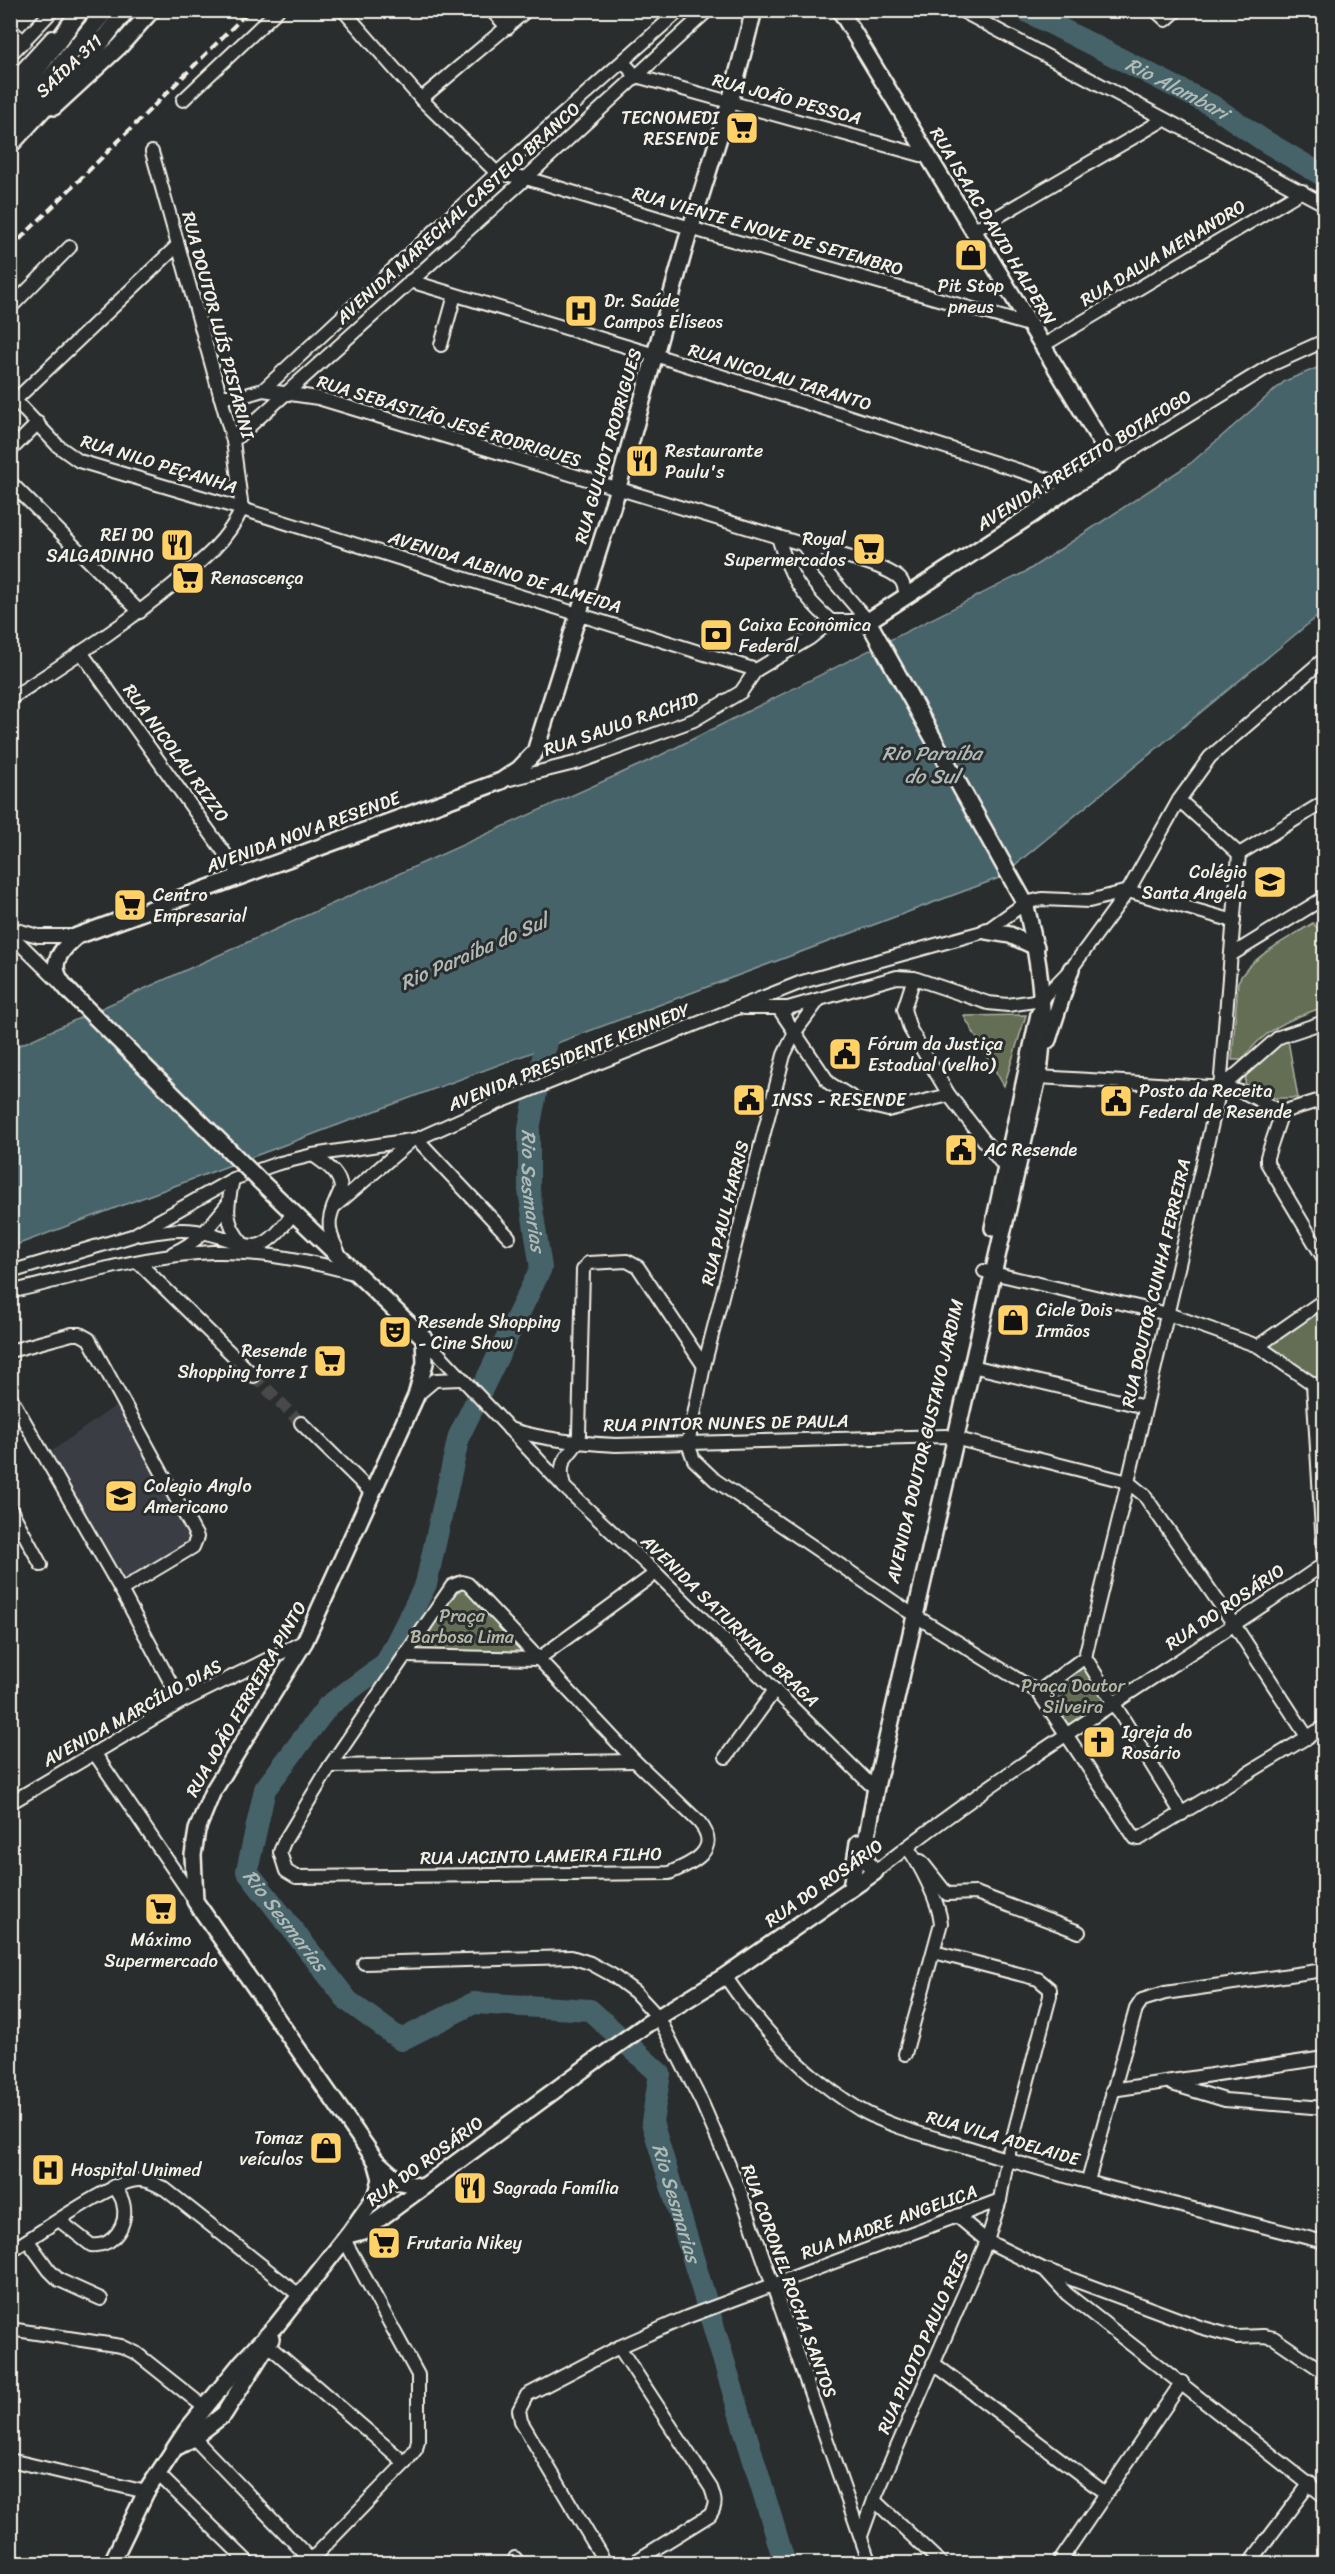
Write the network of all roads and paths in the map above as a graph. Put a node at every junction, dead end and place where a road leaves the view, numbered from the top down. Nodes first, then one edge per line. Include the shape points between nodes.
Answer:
1 (54, 10) edge
2 (73, 10) edge
3 (81, 10) edge
4 (106, 10) edge
5 (126, 10) edge
6 (152, 10) edge
7 (278, 10) edge
8 (344, 10) edge
9 (491, 10) edge
10 (528, 10) edge
11 (680, 10) edge
12 (708, 10) edge
13 (754, 10) edge
14 (960, 10) edge
15 (1155, 10) edge
16 (1177, 10) edge
17 (842, 11) edge
18 (10, 28) edge
19 (508, 28) junction
20 (24, 42) junction
21 (10, 55) edge
22 (622, 62) junction
23 (636, 76) junction
24 (10, 83) edge
25 (421, 99) junction
26 (183, 100) dead end
27 (730, 102) junction
28 (10, 106) edge
29 (1163, 120) junction
30 (10, 122) edge
31 (10, 146) edge
32 (153, 152) dead end
33 (928, 157) junction
34 (497, 173) junction
35 (526, 178) junction
36 (1302, 191) junction
37 (1324, 204) edge
38 (691, 227) junction
39 (973, 231) junction
40 (178, 244) junction
41 (69, 247) dead end
42 (410, 281) junction
43 (455, 294) junction
44 (10, 308) edge
45 (1029, 326) junction
46 (1324, 340) edge
47 (441, 345) dead end
48 (1042, 346) junction
49 (655, 355) junction
50 (263, 390) junction
51 (285, 394) junction
52 (220, 396) junction
53 (12, 400) edge
54 (38, 423) junction
55 (233, 441) junction
56 (10, 451) edge
57 (1113, 462) junction
58 (10, 482) edge
59 (1071, 487) junction
60 (617, 490) junction
61 (243, 509) junction
62 (778, 537) junction
63 (802, 544) junction
64 (906, 596) junction
65 (140, 612) junction
66 (579, 614) junction
67 (831, 621) junction
68 (868, 621) junction
69 (81, 652) junction
70 (1324, 660) edge
71 (756, 670) junction
72 (10, 699) edge
73 (535, 752) joint
74 (501, 781) junction
75 (1179, 800) junction
76 (1324, 802) edge
77 (1239, 854) junction
78 (241, 876) junction
79 (1128, 891) junction
80 (1324, 898) edge
81 (1025, 903) junction
82 (1234, 921) junction
83 (10, 928) edge
84 (986, 931) junction
85 (10, 934) edge
86 (77, 936) junction
87 (1036, 947) junction
88 (1231, 955) junction
89 (1071, 969) junction
90 (914, 978) junction
91 (802, 982) junction
92 (65, 988) junction
93 (812, 1002) junction
94 (1041, 1003) junction
95 (740, 1007) junction
96 (779, 1009) junction
97 (1324, 1022) edge
98 (795, 1032) junction
99 (1043, 1054) junction
100 (1038, 1077) junction
101 (1220, 1089) junction
102 (949, 1095) junction
103 (1324, 1099) edge
104 (1282, 1112) junction
105 (414, 1140) junction
106 (313, 1155) junction
107 (1011, 1171) junction
108 (233, 1179) junction
109 (227, 1205) junction
110 (332, 1208) junction
111 (293, 1213) junction
112 (206, 1233) junction
113 (132, 1236) junction
114 (509, 1237) dead end
115 (243, 1245) junction
116 (162, 1257) junction
117 (1324, 1259) edge
118 (343, 1260) junction
119 (138, 1262) junction
120 (10, 1272) edge
121 (989, 1272) junction
122 (358, 1274) junction
123 (10, 1292) edge
124 (1324, 1300) edge
125 (1168, 1314) junction
126 (424, 1338) junction
127 (1258, 1346) junction
128 (10, 1351) edge
129 (704, 1366) junction
130 (972, 1366) junction
131 (254, 1376) tunnel mouth
132 (1319, 1382) edge
133 (465, 1383) junction
134 (10, 1396) edge
135 (416, 1396) junction
136 (1145, 1407) junction
137 (301, 1423) tunnel mouth
138 (506, 1426) junction
139 (951, 1437) junction
140 (578, 1443) junction
141 (687, 1444) junction
142 (1128, 1482) junction
143 (564, 1487) junction
144 (373, 1494) junction
145 (10, 1508) edge
146 (1324, 1563) edge
147 (41, 1565) dead end
148 (656, 1573) junction
149 (121, 1590) junction
150 (911, 1612) junction
151 (1235, 1626) junction
152 (305, 1641) junction
153 (405, 1656) junction
154 (1085, 1657) junction
155 (538, 1659) junction
156 (775, 1690) junction
157 (1038, 1692) junction
158 (181, 1702) junction
159 (1113, 1703) junction
160 (1324, 1728) edge
161 (1065, 1735) junction
162 (1308, 1738) junction
163 (95, 1754) junction
164 (726, 1757) dead end
165 (635, 1761) junction
166 (330, 1766) junction
167 (872, 1785) junction
168 (10, 1803) edge
169 (1182, 1814) junction
170 (910, 1851) junction
171 (875, 1872) junction
172 (851, 1888) junction
173 (195, 1901) junction
174 (1079, 1932) dead end
175 (934, 1952) junction
176 (364, 1963) dead end
177 (1324, 1970) edge
178 (725, 1976) junction
179 (653, 2021) junction
180 (905, 2054) dead end
181 (1324, 2058) edge
182 (1168, 2083) junction
183 (1112, 2090) junction
184 (1324, 2109) edge
185 (1007, 2160) junction
186 (376, 2161) junction
187 (1088, 2181) junction
188 (114, 2186) junction
189 (423, 2187) junction
190 (1000, 2200) junction
191 (957, 2216) junction
192 (60, 2221) junction
193 (346, 2237) junction
194 (28, 2241) junction
195 (987, 2241) junction
196 (1324, 2242) edge
197 (10, 2251) edge
198 (1046, 2270) junction
199 (772, 2284) junction
200 (299, 2295) junction
201 (101, 2299) dead end
202 (10, 2330) edge
203 (265, 2342) junction
204 (619, 2346) junction
205 (933, 2363) junction
206 (1324, 2372) edge
207 (1182, 2382) junction
208 (206, 2404) junction
209 (224, 2414) junction
210 (190, 2435) junction
211 (10, 2460) edge
212 (405, 2463) junction
213 (158, 2474) junction
214 (1310, 2483) junction
215 (146, 2492) junction
216 (1105, 2493) junction
217 (1324, 2496) edge
218 (874, 2500) junction
219 (861, 2536) junction
220 (309, 2562) edge
221 (111, 2564) edge
222 (250, 2564) edge
223 (606, 2564) edge
224 (631, 2564) edge
225 (870, 2564) edge
226 (942, 2564) edge
227 (1058, 2564) edge
228 (1249, 2564) edge

1 - 20 street
2 - 24 street
3 - 28 highway
4 - 30 highway
5 - 31 highway via 84,64
6 - 31 main road, SAÍDA 311 via 120,46
7 - 26 street
8 - 25 street
9 - 19 street
10 - 19 street
11 - 22 street, AVENIDA MARECHAL CASTELO BRANCO
12 - 23 street, AVENIDA MARECHAL CASTELO BRANCO
13 - 27 main road, RUA GULHOT RODRIGUES
14 - 29 street
15 - 16 street via 1166,20
17 - 33 main road, RUA ISAAC DAVID HALPERN
18 - 20 street
19 - 25 street
20 - 21 street
22 - 23 street
22 - 34 street, AVENIDA MARECHAL CASTELO BRANCO
23 - 27 street, RUA JOÃO PESSOA
23 - 35 street, AVENIDA MARECHAL CASTELO BRANCO
25 - 34 street
27 - 33 street, RUA JOÃO PESSOA
27 - 38 main road, RUA GULHOT RODRIGUES
29 - 36 street
29 - 39 street
32 - 40 street, RUA DOUTOR LUÍS PISTARINI
33 - 39 main road, RUA ISAAC DAVID HALPERN
34 - 35 street, RUA VIENTE E NOVE DE SETEMBRO
34 - 50 street, AVENIDA MARECHAL CASTELO BRANCO
35 - 38 street, RUA VIENTE E NOVE DE SETEMBRO
35 - 42 street, AVENIDA MARECHAL CASTELO BRANCO
36 - 37 street
36 - 48 street, RUA DALVA MENANDRO
38 - 45 street, RUA VIENTE E NOVE DE SETEMBRO
38 - 49 main road, RUA GULHOT RODRIGUES
39 - 45 main road, RUA ISAAC DAVID HALPERN
40 - 52 street, RUA DOUTOR LUÍS PISTARINI
40 - 53 street
41 - 44 street
42 - 43 street, RUA NICOLAU TARANTO
42 - 51 street, AVENIDA MARECHAL CASTELO BRANCO
43 - 47 street
43 - 49 street, RUA NICOLAU TARANTO
45 - 48 main road, RUA ISAAC DAVID HALPERN
46 - 57 street, AVENIDA PREFEITO BOTAFOGO via 1274,364
48 - 57 main road, RUA ISAAC DAVID HALPERN
49 - 59 street, RUA NICOLAU TARANTO
49 - 60 main road, RUA GULHOT RODRIGUES
50 - 51 street, RUA SEBASTIÃO JESÉ RODRIGUES
50 - 52 street via 243,396
51 - 55 street, AVENIDA MARECHAL CASTELO BRANCO
51 - 60 street, RUA SEBASTIÃO JESÉ RODRIGUES via 318,398
52 - 55 street, RUA DOUTOR LUÍS PISTARINI
53 - 54 street, RUA NILO PEÇANHA
54 - 56 street
54 - 61 street, RUA NILO PEÇANHA via 58,446 79,461
55 - 61 street, RUA DOUTOR LUÍS PISTARINI
57 - 59 main road, AVENIDA PREFEITO BOTAFOGO
58 - 65 street
59 - 64 main road, AVENIDA PREFEITO BOTAFOGO
60 - 62 street, RUA SEBASTIÃO JESÉ RODRIGUES
60 - 66 main road, RUA GULHOT RODRIGUES
61 - 65 street via 213,552
61 - 66 street, AVENIDA ALBINO DE ALMEIDA
62 - 63 street, RUA SEBASTIÃO JESÉ RODRIGUES
62 - 67 street via 792,578
63 - 64 street, RUA SEBASTIÃO JESÉ RODRIGUES via 896,576
63 - 68 street
64 - 68 main road, AVENIDA PREFEITO BOTAFOGO
65 - 69 street
66 - 71 street, AVENIDA ALBINO DE ALMEIDA
66 - 73 main road, RUA GULHOT RODRIGUES
67 - 68 street
67 - 71 street, RUA SAULO RACHID
68 - 81 main road, AVENIDA DOUTOR GUSTAVO JARDIM
69 - 72 street
69 - 78 street, RUA NICOLAU RIZZO
70 - 75 street via 1217,749
71 - 74 street, RUA SAULO RACHID via 741,692 694,720 579,762
73 - 74 main road, AVENIDA NOVA RESENDE
74 - 78 main road, AVENIDA NOVA RESENDE
75 - 77 street
75 - 79 street
76 - 77 street
77 - 82 street, RUA DOUTOR CUNHA FERREIRA
78 - 86 main road, AVENIDA NOVA RESENDE
79 - 81 street, AVENIDA PRESIDENTE KENNEDY via 1089,901 1042,899
79 - 82 street
79 - 89 street
80 - 88 street
81 - 84 street, AVENIDA PRESIDENTE KENNEDY
81 - 87 main road, AVENIDA DOUTOR GUSTAVO JARDIM
82 - 88 street, RUA DOUTOR CUNHA FERREIRA
83 - 86 street via 38,936
84 - 87 main road via 1010,935
84 - 91 street, AVENIDA PRESIDENTE KENNEDY
85 - 92 street
86 - 92 main road via 56,960
87 - 94 main road, AVENIDA DOUTOR GUSTAVO JARDIM
88 - 101 street, RUA DOUTOR CUNHA FERREIRA
89 - 94 street
89 - 99 main road
90 - 93 street, AVENIDA PRESIDENTE KENNEDY via 897,977
90 - 94 street, AVENIDA PRESIDENTE KENNEDY via 988,1003
90 - 102 street via 904,1009 906,1019
91 - 93 street via 800,993
91 - 95 street, AVENIDA PRESIDENTE KENNEDY
92 - 111 main road, bridge
93 - 96 street, AVENIDA PRESIDENTE KENNEDY
93 - 98 street, RUA PAUL HARRIS
94 - 99 main road, AVENIDA DOUTOR GUSTAVO JARDIM
94 - 107 main road, AVENIDA DOUTOR GUSTAVO JARDIM
95 - 96 street, AVENIDA PRESIDENTE KENNEDY
95 - 105 street, AVENIDA PRESIDENTE KENNEDY
96 - 98 street
97 - 101 street via 1279,1037
98 - 102 street via 829,1083 863,1104 888,1110
98 - 129 street, RUA PAUL HARRIS via 784,1055
99 - 100 main road, AVENIDA DOUTOR GUSTAVO JARDIM
100 - 101 street
100 - 107 main road, AVENIDA DOUTOR GUSTAVO JARDIM
101 - 104 street via 1245,1093
101 - 125 street, RUA DOUTOR CUNHA FERREIRA
102 - 107 street
103 - 104 street
104 - 117 street via 1267,1163
105 - 106 street, AVENIDA PRESIDENTE KENNEDY
105 - 110 street, AVENIDA PRESIDENTE KENNEDY
105 - 114 street
106 - 108 street, AVENIDA PRESIDENTE KENNEDY
106 - 110 street via 331,1168 340,1184
107 - 121 main road, AVENIDA DOUTOR GUSTAVO JARDIM
108 - 109 street
108 - 113 street, AVENIDA PRESIDENTE KENNEDY
109 - 112 street
109 - 115 street via 229,1224
110 - 118 street via 328,1229
111 - 115 street via 268,1243
111 - 118 main road
112 - 113 street via 174,1230
112 - 115 street
112 - 116 street via 185,1248
113 - 120 street
116 - 119 street
116 - 122 street via 210,1252 246,1254 328,1265
118 - 122 main road
119 - 123 street
119 - 131 street
121 - 125 street
121 - 130 main road, AVENIDA DOUTOR GUSTAVO JARDIM
121 - 139 main road, AVENIDA DOUTOR GUSTAVO JARDIM
122 - 126 main road
124 - 127 street
125 - 127 street
125 - 136 street, RUA DOUTOR CUNHA FERREIRA
126 - 133 street, AVENIDA SATURNINO BRAGA
126 - 135 main road, RUA JOÃO FERREIRA PINTO via 425,1363
127 - 132 street
128 - 149 street via 72,1334 89,1339 197,1537 193,1546
129 - 140 street via 638,1267 627,1261 588,1263 583,1270
129 - 141 street, RUA PAUL HARRIS
130 - 136 street
130 - 139 main road, AVENIDA DOUTOR GUSTAVO JARDIM
132 - 146 street
133 - 135 street via 435,1380
133 - 138 street, AVENIDA SATURNINO BRAGA
134 - 149 street
135 - 144 main road, RUA JOÃO FERREIRA PINTO
136 - 142 street, RUA DOUTOR CUNHA FERREIRA
137 - 144 street
138 - 140 street, RUA PINTOR NUNES DE PAULA via 538,1438
138 - 143 street, AVENIDA SATURNINO BRAGA
139 - 141 street, RUA PINTOR NUNES DE PAULA
139 - 142 street, RUA PINTOR NUNES DE PAULA
139 - 150 main road, AVENIDA DOUTOR GUSTAVO JARDIM
140 - 141 street, RUA PINTOR NUNES DE PAULA
140 - 143 street via 563,1461
141 - 150 street via 694,1460 716,1480
142 - 151 street via 1144,1495
142 - 154 street, RUA DOUTOR CUNHA FERREIRA
143 - 148 street, AVENIDA SATURNINO BRAGA
144 - 152 main road, RUA JOÃO FERREIRA PINTO
145 - 147 street
146 - 151 street, RUA DO ROSÁRIO
148 - 155 street
148 - 156 street, AVENIDA SATURNINO BRAGA
149 - 158 street
150 - 157 street
150 - 167 main road, AVENIDA DOUTOR GUSTAVO JARDIM
151 - 159 street, RUA DO ROSÁRIO
151 - 162 street
152 - 158 street, AVENIDA MARCÍLIO DIAS
152 - 173 main road, RUA JOÃO FERREIRA PINTO via 212,1793 192,1855
153 - 155 street
153 - 155 street, RUA JACINTO LAMEIRA FILHO via 452,1586 462,1582
153 - 166 street
154 - 157 street
154 - 159 street
155 - 165 street, RUA JACINTO LAMEIRA FILHO
156 - 164 street
156 - 167 street, AVENIDA SATURNINO BRAGA
157 - 161 street
158 - 163 street, AVENIDA MARCÍLIO DIAS
159 - 161 street, RUA DO ROSÁRIO
159 - 169 street
160 - 162 street
161 - 169 street via 1133,1837 1139,1839
161 - 170 street, RUA DO ROSÁRIO
162 - 169 street
163 - 168 street, AVENIDA MARCÍLIO DIAS
163 - 173 street
165 - 166 street
165 - 166 street, RUA JACINTO LAMEIRA FILHO via 699,1822 706,1834 707,1845 700,1857 669,1873 296,1877 286,1871 280,1852
167 - 171 main road, AVENIDA DOUTOR GUSTAVO JARDIM via 864,1853
167 - 172 main road, AVENIDA DOUTOR GUSTAVO JARDIM
170 - 171 street, RUA DO ROSÁRIO
170 - 174 street via 947,1894 976,1893
170 - 175 street via 940,1916
171 - 172 main road, RUA DO ROSÁRIO
172 - 178 main road, RUA DO ROSÁRIO
173 - 186 main road
175 - 180 street
175 - 185 street, RUA PILOTO PAULO REIS via 1038,1979 1050,1989
176 - 179 street, RUA CORONEL ROCHA SANTOS via 571,1957 612,1975 635,1992
177 - 183 street via 1165,1993 1142,2001 1136,2009
178 - 179 main road, RUA DO ROSÁRIO
178 - 185 street, RUA VILA ADELAIDE via 782,2050 835,2094 896,2125
179 - 189 main road, RUA DO ROSÁRIO
179 - 199 street, RUA CORONEL ROCHA SANTOS via 702,2103 739,2188
181 - 182 street
182 - 183 street
182 - 184 street via 1226,2100
183 - 187 street
185 - 187 street, RUA VILA ADELAIDE
185 - 190 street, RUA PILOTO PAULO REIS
186 - 189 main road via 400,2182
186 - 193 main road via 381,2179 377,2194
187 - 196 street, RUA VILA ADELAIDE
188 - 192 street
188 - 192 street via 123,2203 124,2219 118,2234 107,2244 91,2245
188 - 200 street via 138,2180 165,2189
189 - 193 main road, RUA DO ROSÁRIO via 363,2231
190 - 191 street, RUA MADRE ANGELICA
190 - 195 street, RUA PILOTO PAULO REIS
191 - 195 street
191 - 199 street, RUA MADRE ANGELICA
192 - 194 street
193 - 200 main road
193 - 212 street via 418,2375 418,2440
194 - 197 street
194 - 201 street via 59,2280
195 - 198 street
195 - 205 street, RUA PILOTO PAULO REIS
198 - 206 street via 1200,2327 1236,2337 1274,2338
198 - 207 street via 1067,2294
199 - 204 street, RUA MADRE ANGELICA
199 - 219 street, RUA CORONEL ROCHA SANTOS
200 - 203 main road
202 - 208 street via 121,2346
203 - 208 main road
203 - 209 main road
203 - 212 street
204 - 223 street, RUA MADRE ANGELICA via 527,2395 519,2410 521,2421
204 - 224 street via 715,2499 710,2515
205 - 216 street
205 - 218 street, RUA PILOTO PAULO REIS
207 - 214 street
207 - 216 street
208 - 209 main road via 216,2404
208 - 210 main road
209 - 210 main road
210 - 213 main road via 176,2447
210 - 220 street
211 - 215 street
212 - 220 street
213 - 215 main road
213 - 222 street
214 - 217 street
214 - 228 street
215 - 221 main road
216 - 227 street
218 - 219 street, RUA PILOTO PAULO REIS
218 - 226 street
219 - 225 street, RUA CORONEL ROCHA SANTOS

